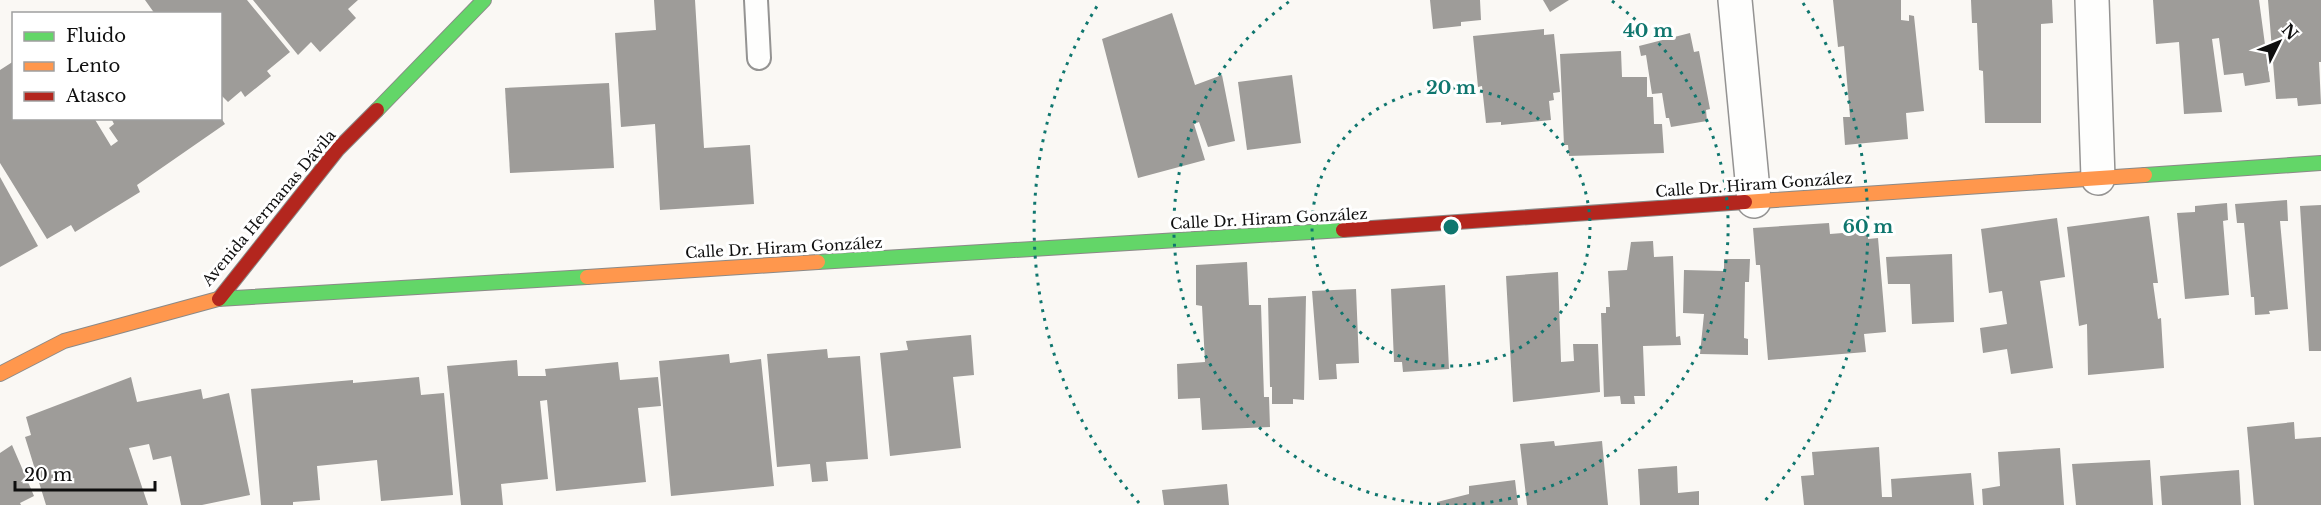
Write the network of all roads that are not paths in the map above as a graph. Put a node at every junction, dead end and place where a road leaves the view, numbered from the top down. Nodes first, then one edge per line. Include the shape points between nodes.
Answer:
1 (484, 0) edge
2 (756, 0) edge
3 (1735, 0) edge
4 (2092, 0) edge
5 (759, 58) dead end
6 (2321, 163) edge
7 (2098, 177) junction
8 (1754, 201) junction
9 (219, 299) junction
10 (0, 374) edge

1 - 9 street, Avenida Hermanas Dávila via 338,149
2 - 5 lane
3 - 8 street
4 - 7 street
6 - 7 street, Calle Dr. Hiram González
7 - 8 street, Calle Dr. Hiram González
8 - 9 street, Calle Dr. Hiram González via 1481,222
9 - 10 street, Avenida Hermanas Dávila via 64,341

